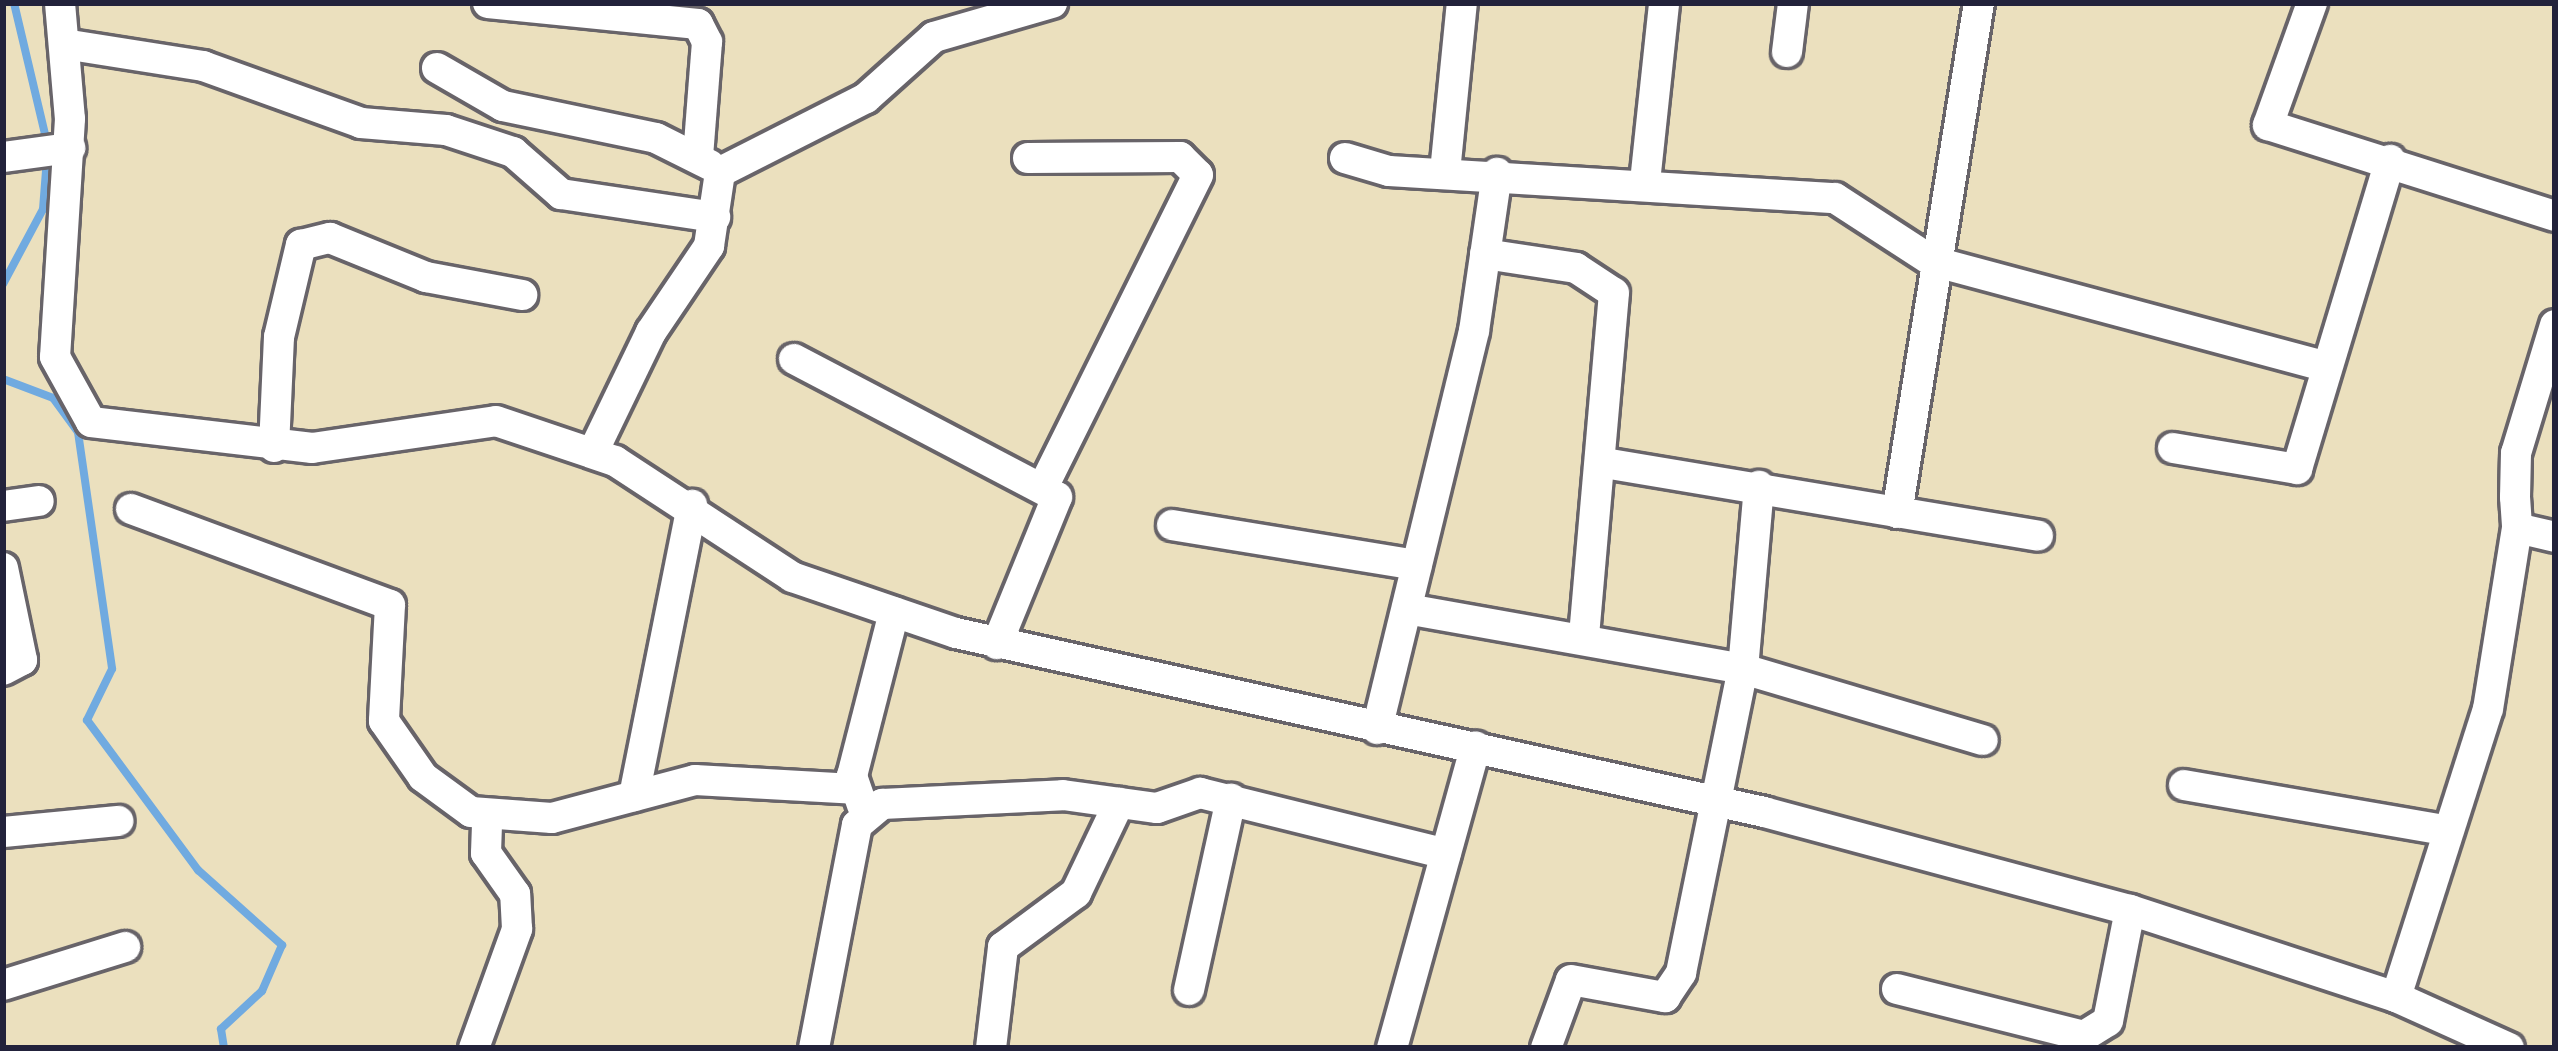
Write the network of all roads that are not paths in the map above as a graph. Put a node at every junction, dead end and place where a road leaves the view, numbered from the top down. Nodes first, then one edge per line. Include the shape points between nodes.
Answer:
1 (60, 3) edge
2 (488, 3) edge
3 (1052, 3) edge
4 (1462, 3) edge
5 (1664, 3) edge
6 (1792, 3) edge
7 (1979, 3) edge
8 (2312, 3) edge
9 (663, 12) edge
10 (64, 44) junction
11 (1787, 52) dead end
12 (437, 68) dead end
13 (63, 148) junction
14 (12, 154) edge
15 (1028, 158) dead end
16 (1345, 158) dead end
17 (2390, 160) junction
18 (709, 164) junction
19 (1445, 172) junction
20 (1497, 173) junction
21 (1645, 182) junction
22 (2555, 216) edge
23 (715, 217) junction
24 (1485, 254) junction
25 (1932, 261) junction
26 (522, 295) dead end
27 (2555, 325) edge
28 (794, 359) dead end
29 (2325, 366) junction
30 (274, 447) junction
31 (2173, 448) dead end
32 (594, 450) junction
33 (1604, 463) junction
34 (1046, 483) junction
35 (1760, 486) junction
36 (39, 501) dead end
37 (692, 505) junction
38 (3, 506) edge
39 (131, 509) dead end
40 (1897, 513) junction
41 (1172, 525) dead end
42 (2517, 528) junction
43 (2038, 536) dead end
44 (2555, 537) edge
45 (1417, 566) junction
46 (3, 568) edge
47 (1407, 609) junction
48 (894, 612) junction
49 (1585, 639) junction
50 (997, 644) junction
51 (1744, 669) junction
52 (3, 670) edge
53 (1378, 729) junction
54 (1983, 740) dead end
55 (1476, 746) junction
56 (2184, 785) dead end
57 (634, 796) junction
58 (1231, 799) junction
59 (859, 800) junction
60 (1119, 803) junction
61 (1721, 803) junction
62 (488, 816) junction
63 (118, 821) dead end
64 (2445, 830) junction
65 (3, 832) edge
66 (1446, 854) junction
67 (2130, 910) junction
68 (125, 947) dead end
69 (3, 985) edge
70 (1897, 989) dead end
71 (1189, 990) dead end
72 (2396, 997) junction
73 (475, 1047) edge
74 (1395, 1047) edge
75 (814, 1048) edge
76 (991, 1048) edge
77 (1546, 1048) edge
78 (2510, 1048) edge

1 - 10 street
2 - 9 street
3 - 18 street via 934,38 866,98
4 - 19 street
5 - 21 street
6 - 11 street
7 - 25 street
8 - 17 street via 2268,125
9 - 18 street via 705,31
10 - 13 street
10 - 23 street via 203,66 361,123 446,130 513,152 561,194
12 - 18 street via 503,106
13 - 14 street
13 - 30 street via 54,334 83,416
15 - 34 street via 1180,157 1198,175
16 - 19 street
17 - 22 street
17 - 29 street
18 - 23 street
19 - 20 street
20 - 21 street
20 - 24 street
21 - 25 street via 1835,198
23 - 32 street via 710,246 651,332
24 - 33 street via 1576,268 1614,293
24 - 45 street
25 - 29 street
25 - 40 street
26 - 30 street via 426,277 330,238 302,245 281,321
27 - 42 street via 2516,453
28 - 34 street
29 - 31 street via 2297,470
30 - 32 street via 367,445 467,418
32 - 37 street
33 - 35 street
33 - 49 street
34 - 50 street via 1059,510
35 - 40 street
35 - 51 street
36 - 38 street
37 - 48 street via 768,566
37 - 57 street
39 - 62 street via 390,605 390,736 423,777
40 - 43 street
41 - 45 street
42 - 44 street
42 - 64 street via 2506,636
45 - 47 street
46 - 52 street via 22,660
47 - 49 street
47 - 53 street
48 - 50 street
48 - 59 street
49 - 51 street
50 - 53 street
51 - 54 street
51 - 61 street
53 - 55 street
55 - 61 street
55 - 66 street
56 - 64 street
57 - 59 street via 712,779
57 - 62 street via 552,818
58 - 60 street
58 - 66 street
58 - 71 street
59 - 60 street via 1063,795
59 - 75 street
60 - 76 street via 1076,893 1003,947
61 - 67 street
61 - 77 street via 1672,989 1651,998 1570,980
62 - 73 street via 487,853 514,894 517,929
63 - 65 street
64 - 72 street
66 - 74 street
67 - 70 street via 2108,1021 2084,1036
67 - 72 street
68 - 69 street
72 - 78 street

